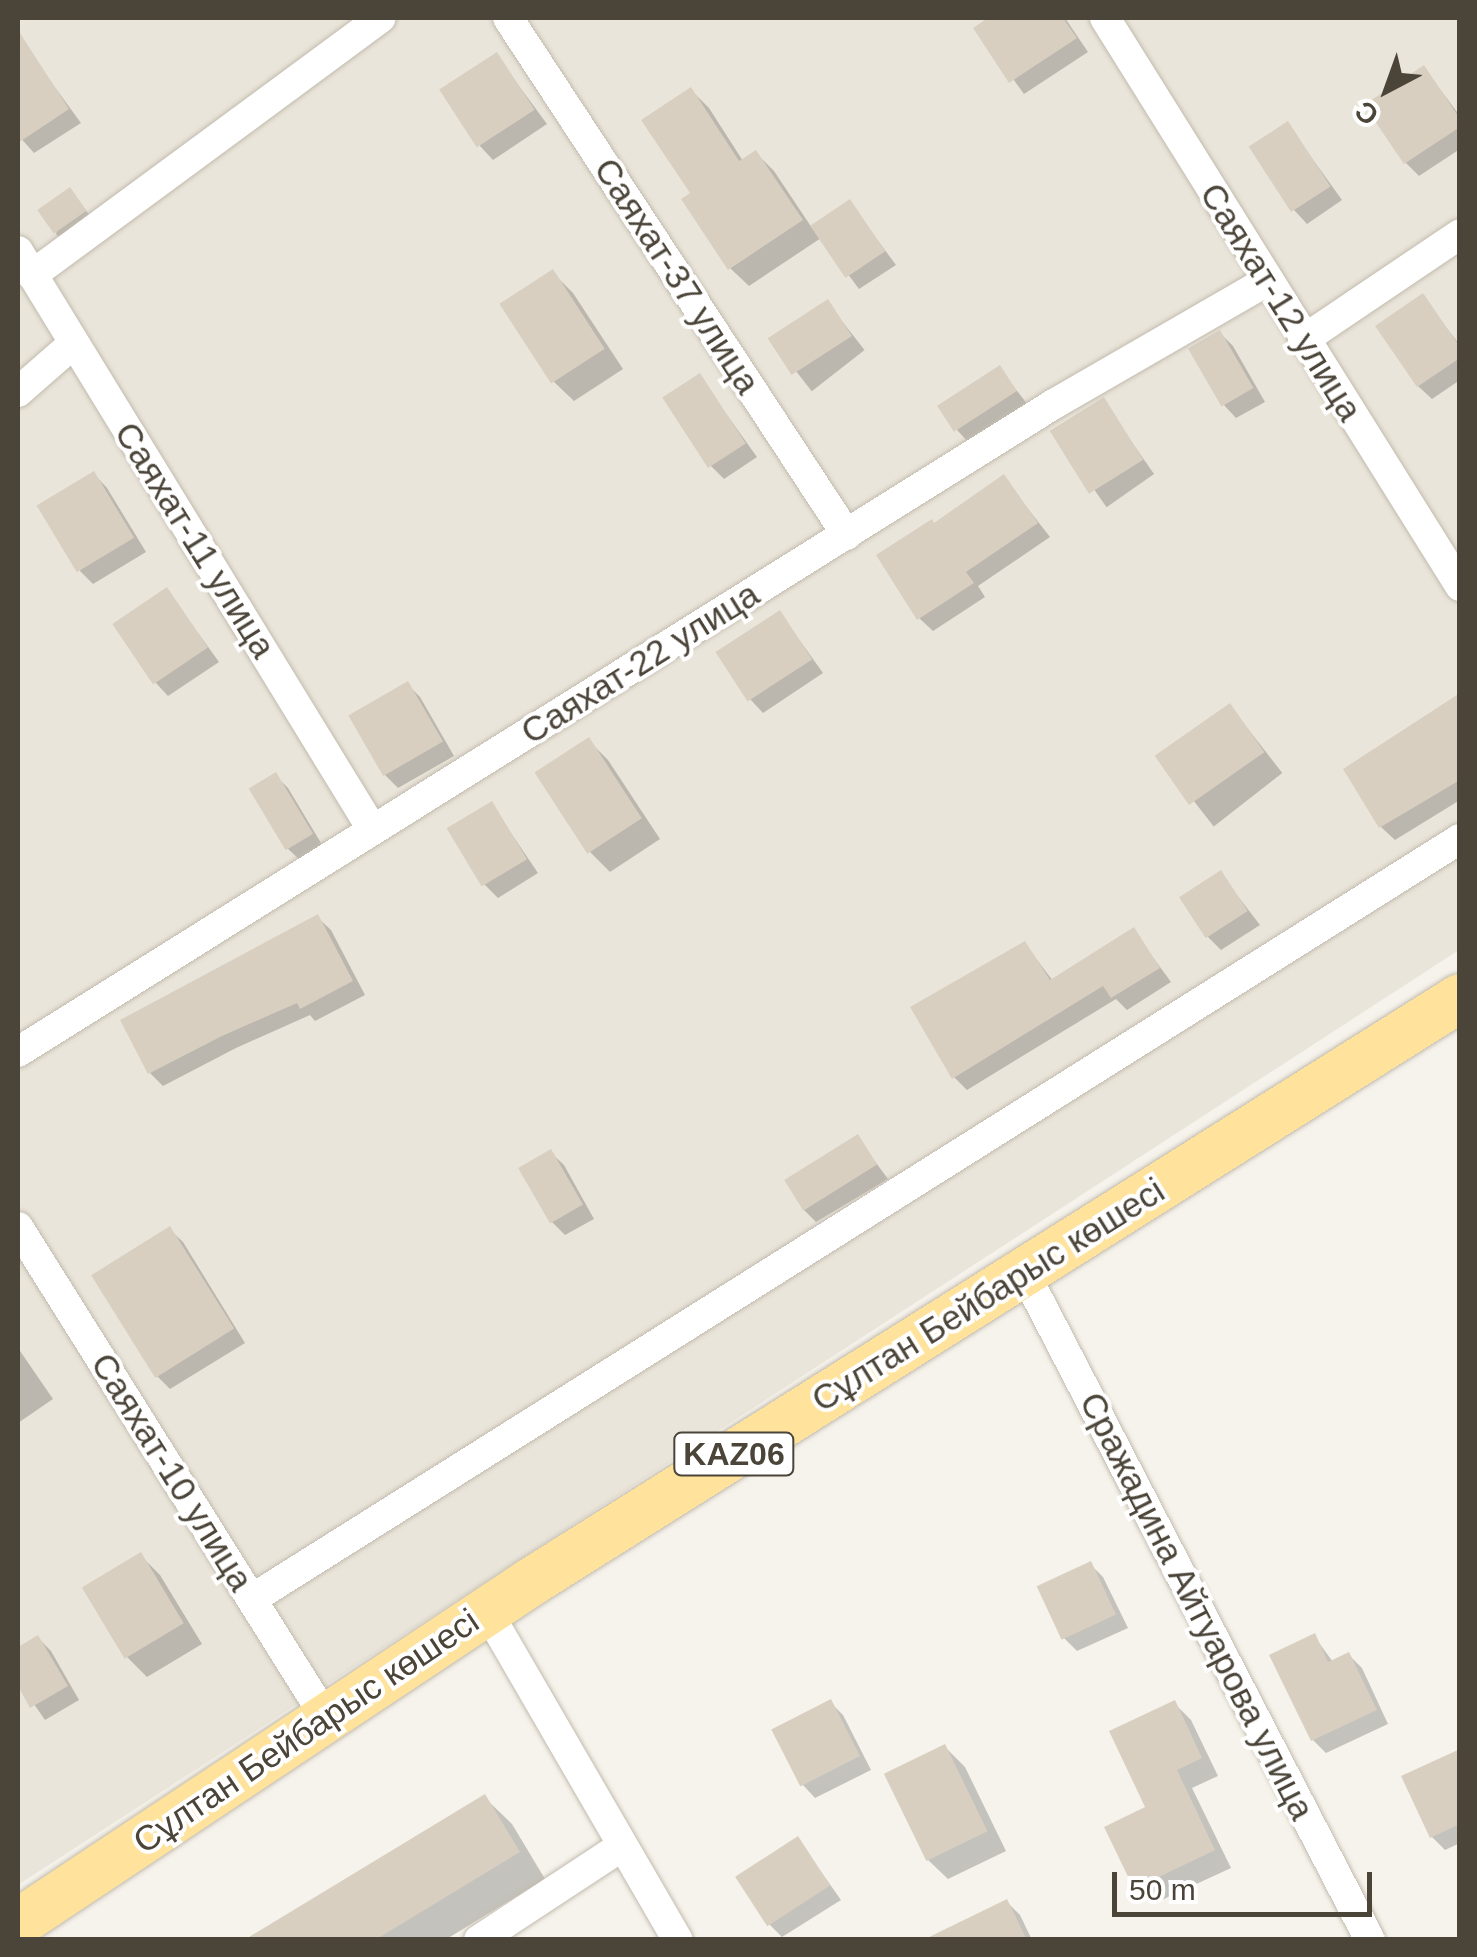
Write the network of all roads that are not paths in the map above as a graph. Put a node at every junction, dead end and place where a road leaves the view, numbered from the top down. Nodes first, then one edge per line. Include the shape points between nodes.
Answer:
1 (382, 18) edge
2 (508, 18) edge
3 (1105, 18) edge
4 (1460, 234) edge
5 (25, 263) edge
6 (1267, 280) junction
7 (1303, 340) junction
8 (74, 343) junction
9 (18, 392) edge
10 (847, 535) junction
11 (1460, 586) edge
12 (372, 829) junction
13 (1460, 839) edge
14 (1460, 998) edge
15 (18, 1052) edge
16 (18, 1226) edge
17 (1024, 1272) junction
18 (252, 1599) junction
19 (488, 1611) junction
20 (326, 1718) junction
21 (622, 1846) junction
22 (18, 1923) edge
23 (479, 1940) edge
24 (678, 1940) edge
25 (1370, 1940) edge

1 - 5 street
2 - 10 street, Саяхат-37 улица
3 - 6 street, Саяхат-12 улица
4 - 7 street
5 - 8 street, Саяхат-11 улица
6 - 7 street, Саяхат-12 улица
6 - 10 street, Саяхат-22 улица
7 - 11 street, Саяхат-12 улица
8 - 9 street
8 - 12 street, Саяхат-11 улица
10 - 12 street, Саяхат-22 улица
12 - 15 street, Саяхат-22 улица
13 - 18 street
14 - 17 main road, Сұлтан Бейбарыс көшесі / KAZ06
16 - 18 street, Саяхат-10 улица
17 - 19 main road, Сұлтан Бейбарыс көшесі / KAZ06
17 - 25 street, Сражадина Айтуарова улица
18 - 20 street, Саяхат-10 улица
19 - 20 main road, Сұлтан Бейбарыс көшесі / KAZ06
19 - 21 street
20 - 22 main road, Сұлтан Бейбарыс көшесі / KAZ06
21 - 23 street
21 - 24 street

